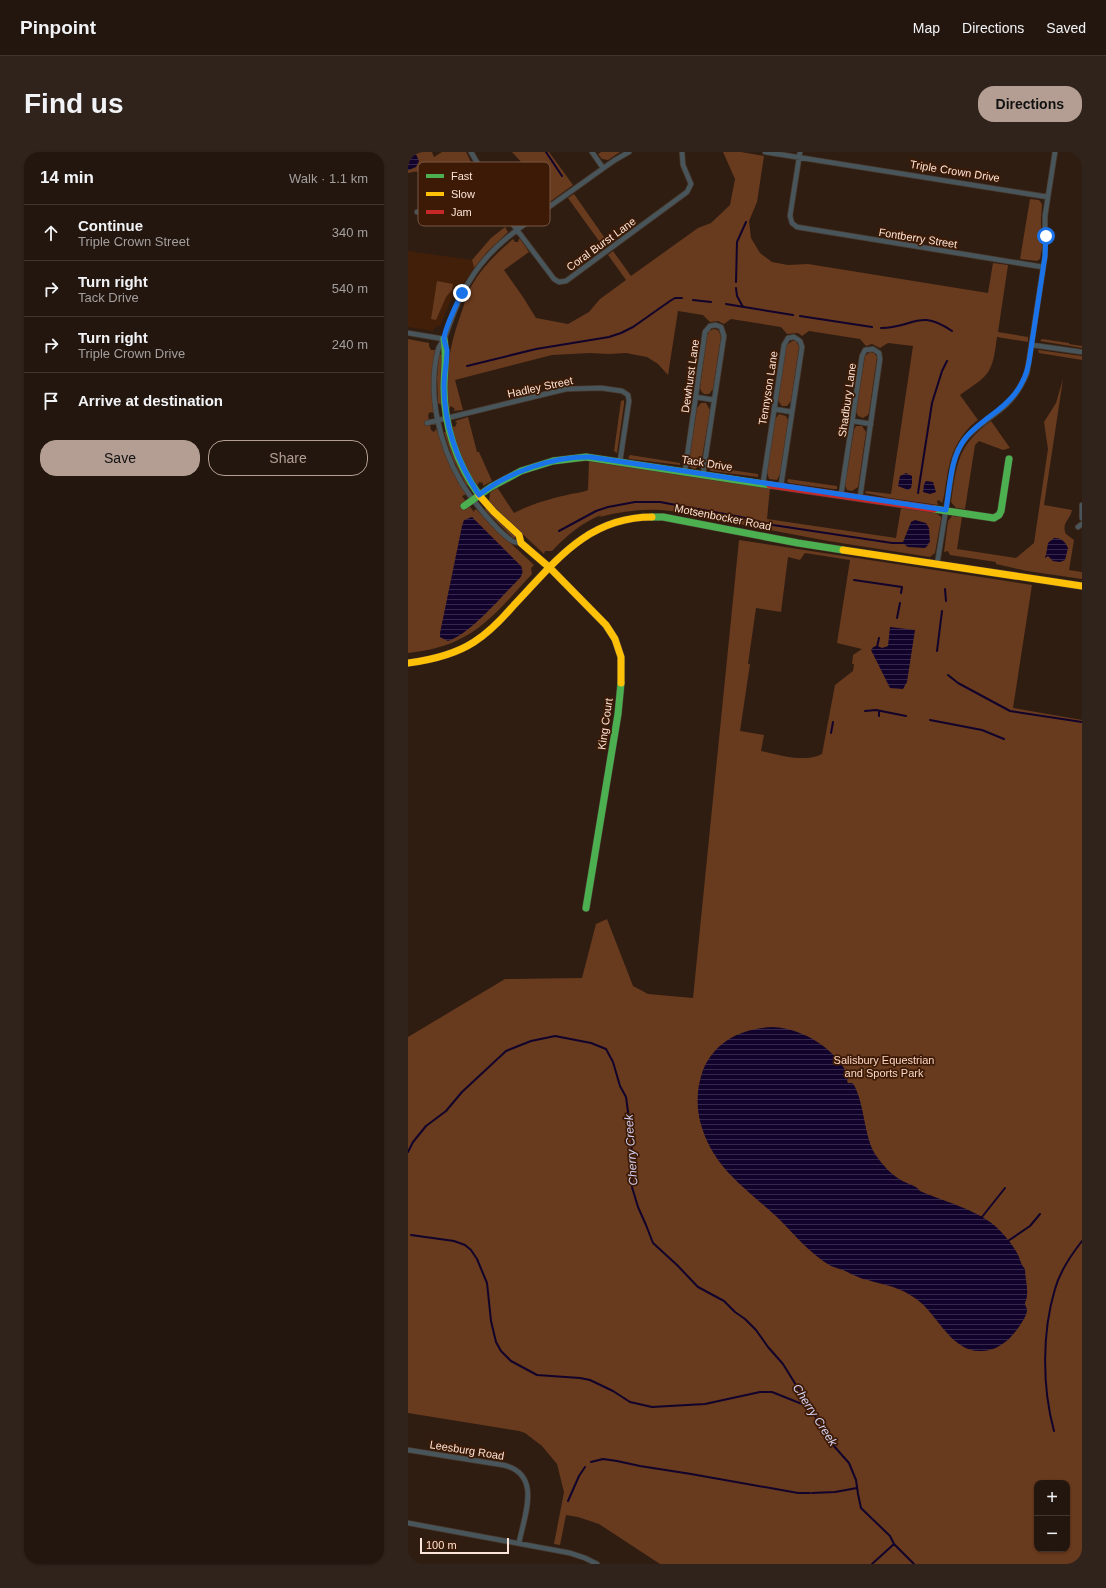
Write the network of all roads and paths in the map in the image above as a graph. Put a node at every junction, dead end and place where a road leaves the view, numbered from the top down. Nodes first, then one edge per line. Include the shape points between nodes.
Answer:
1 (471, 152) edge
2 (592, 152) edge
3 (629, 152) edge
4 (682, 152) edge
5 (765, 152) edge
6 (800, 152) edge
7 (1055, 152) edge
8 (799, 158) junction
9 (477, 162) edge
10 (603, 168) junction
11 (1048, 198) junction
12 (550, 207) edge
13 (515, 226) edge
14 (523, 226) edge
15 (518, 230) junction
16 (1043, 267) junction
17 (559, 282) junction
18 (559, 288) dead end
19 (408, 333) edge
20 (444, 339) junction
21 (1032, 345) junction
22 (1082, 352) edge
23 (696, 397) junction
24 (714, 400) junction
25 (774, 409) junction
26 (792, 412) junction
27 (446, 418) junction
28 (438, 421) junction
29 (853, 421) junction
30 (427, 423) dead end
31 (871, 424) junction
32 (1009, 459) dead end
33 (620, 461) junction
34 (685, 471) junction
35 (703, 474) junction
36 (763, 483) junction
37 (781, 486) junction
38 (479, 495) junction
39 (841, 495) junction
40 (860, 497) junction
41 (472, 499) junction
42 (1082, 505) edge
43 (464, 506) dead end
44 (946, 510) junction
45 (1082, 518) edge
46 (521, 543) junction
47 (937, 565) junction
48 (550, 568) junction
49 (1082, 586) edge
50 (408, 663) edge
51 (586, 908) dead end
52 (408, 1450) edge
53 (408, 1522) edge
54 (519, 1544) junction
55 (597, 1564) edge

1 - 9 street, Coral Burst Lane
2 - 10 street
3 - 10 street
4 - 17 street, Coral Burst Lane via 683,165 694,187 566,281
5 - 8 street, Triple Crown Drive
6 - 8 street
7 - 11 street
8 - 11 street, Triple Crown Drive
8 - 16 street, Fontberry Street via 790,225
10 - 12 street
11 - 16 street
13 - 15 street, Coral Burst Lane
14 - 15 street
15 - 17 street, Coral Burst Lane
15 - 20 street via 491,253 472,276 457,304
16 - 21 street
17 - 18 street
19 - 20 street
20 - 27 street via 447,349 444,388
20 - 28 street via 438,348 435,372
21 - 22 street
21 - 44 street via 1026,373 1019,390 1005,405 971,431 960,446 953,464
23 - 24 street
23 - 24 street, Dewhurst Lane via 705,332 710,326 718,326 724,336
23 - 34 street, Dewhurst Lane
24 - 35 street, Dewhurst Lane
25 - 26 street
25 - 26 street, Tennyson Lane via 784,345 788,338 794,337 800,341 802,347
25 - 36 street, Tennyson Lane
26 - 37 street, Tennyson Lane
27 - 28 street, Hadley Street
27 - 33 street, Hadley Street via 566,389 600,388 630,393
27 - 38 street via 457,454
28 - 30 street, Hadley Street
28 - 41 street via 453,466
29 - 31 street
29 - 31 street, Shadbury Lane via 862,356 865,350 873,349 879,353 880,359
29 - 39 street, Shadbury Lane
31 - 40 street, Shadbury Lane
32 - 44 street, Tack Drive via 1001,511 997,517
33 - 34 street, Tack Drive
33 - 38 street, Tack Drive via 586,457 553,462 509,476
34 - 35 street, Tack Drive
35 - 36 street, Tack Drive
36 - 37 street, Tack Drive
37 - 39 street, Tack Drive
38 - 41 street, Tack Drive
38 - 46 street via 519,535
39 - 40 street, Tack Drive
40 - 44 street, Tack Drive
41 - 43 street, Tack Drive
41 - 46 street via 507,536 514,542
42 - 45 street
44 - 47 street
46 - 48 street
47 - 48 street, Motsenbocker Road via 648,516 620,520 594,530 574,544
47 - 49 street, Motsenbocker Road
48 - 50 street, Motsenbocker Road via 482,638 444,656
48 - 51 street, King Court via 606,625 615,639 621,657 618,714
52 - 54 street, Leesburg Road via 503,1465 518,1471 527,1482 529,1492
53 - 54 street
54 - 55 street via 570,1553

